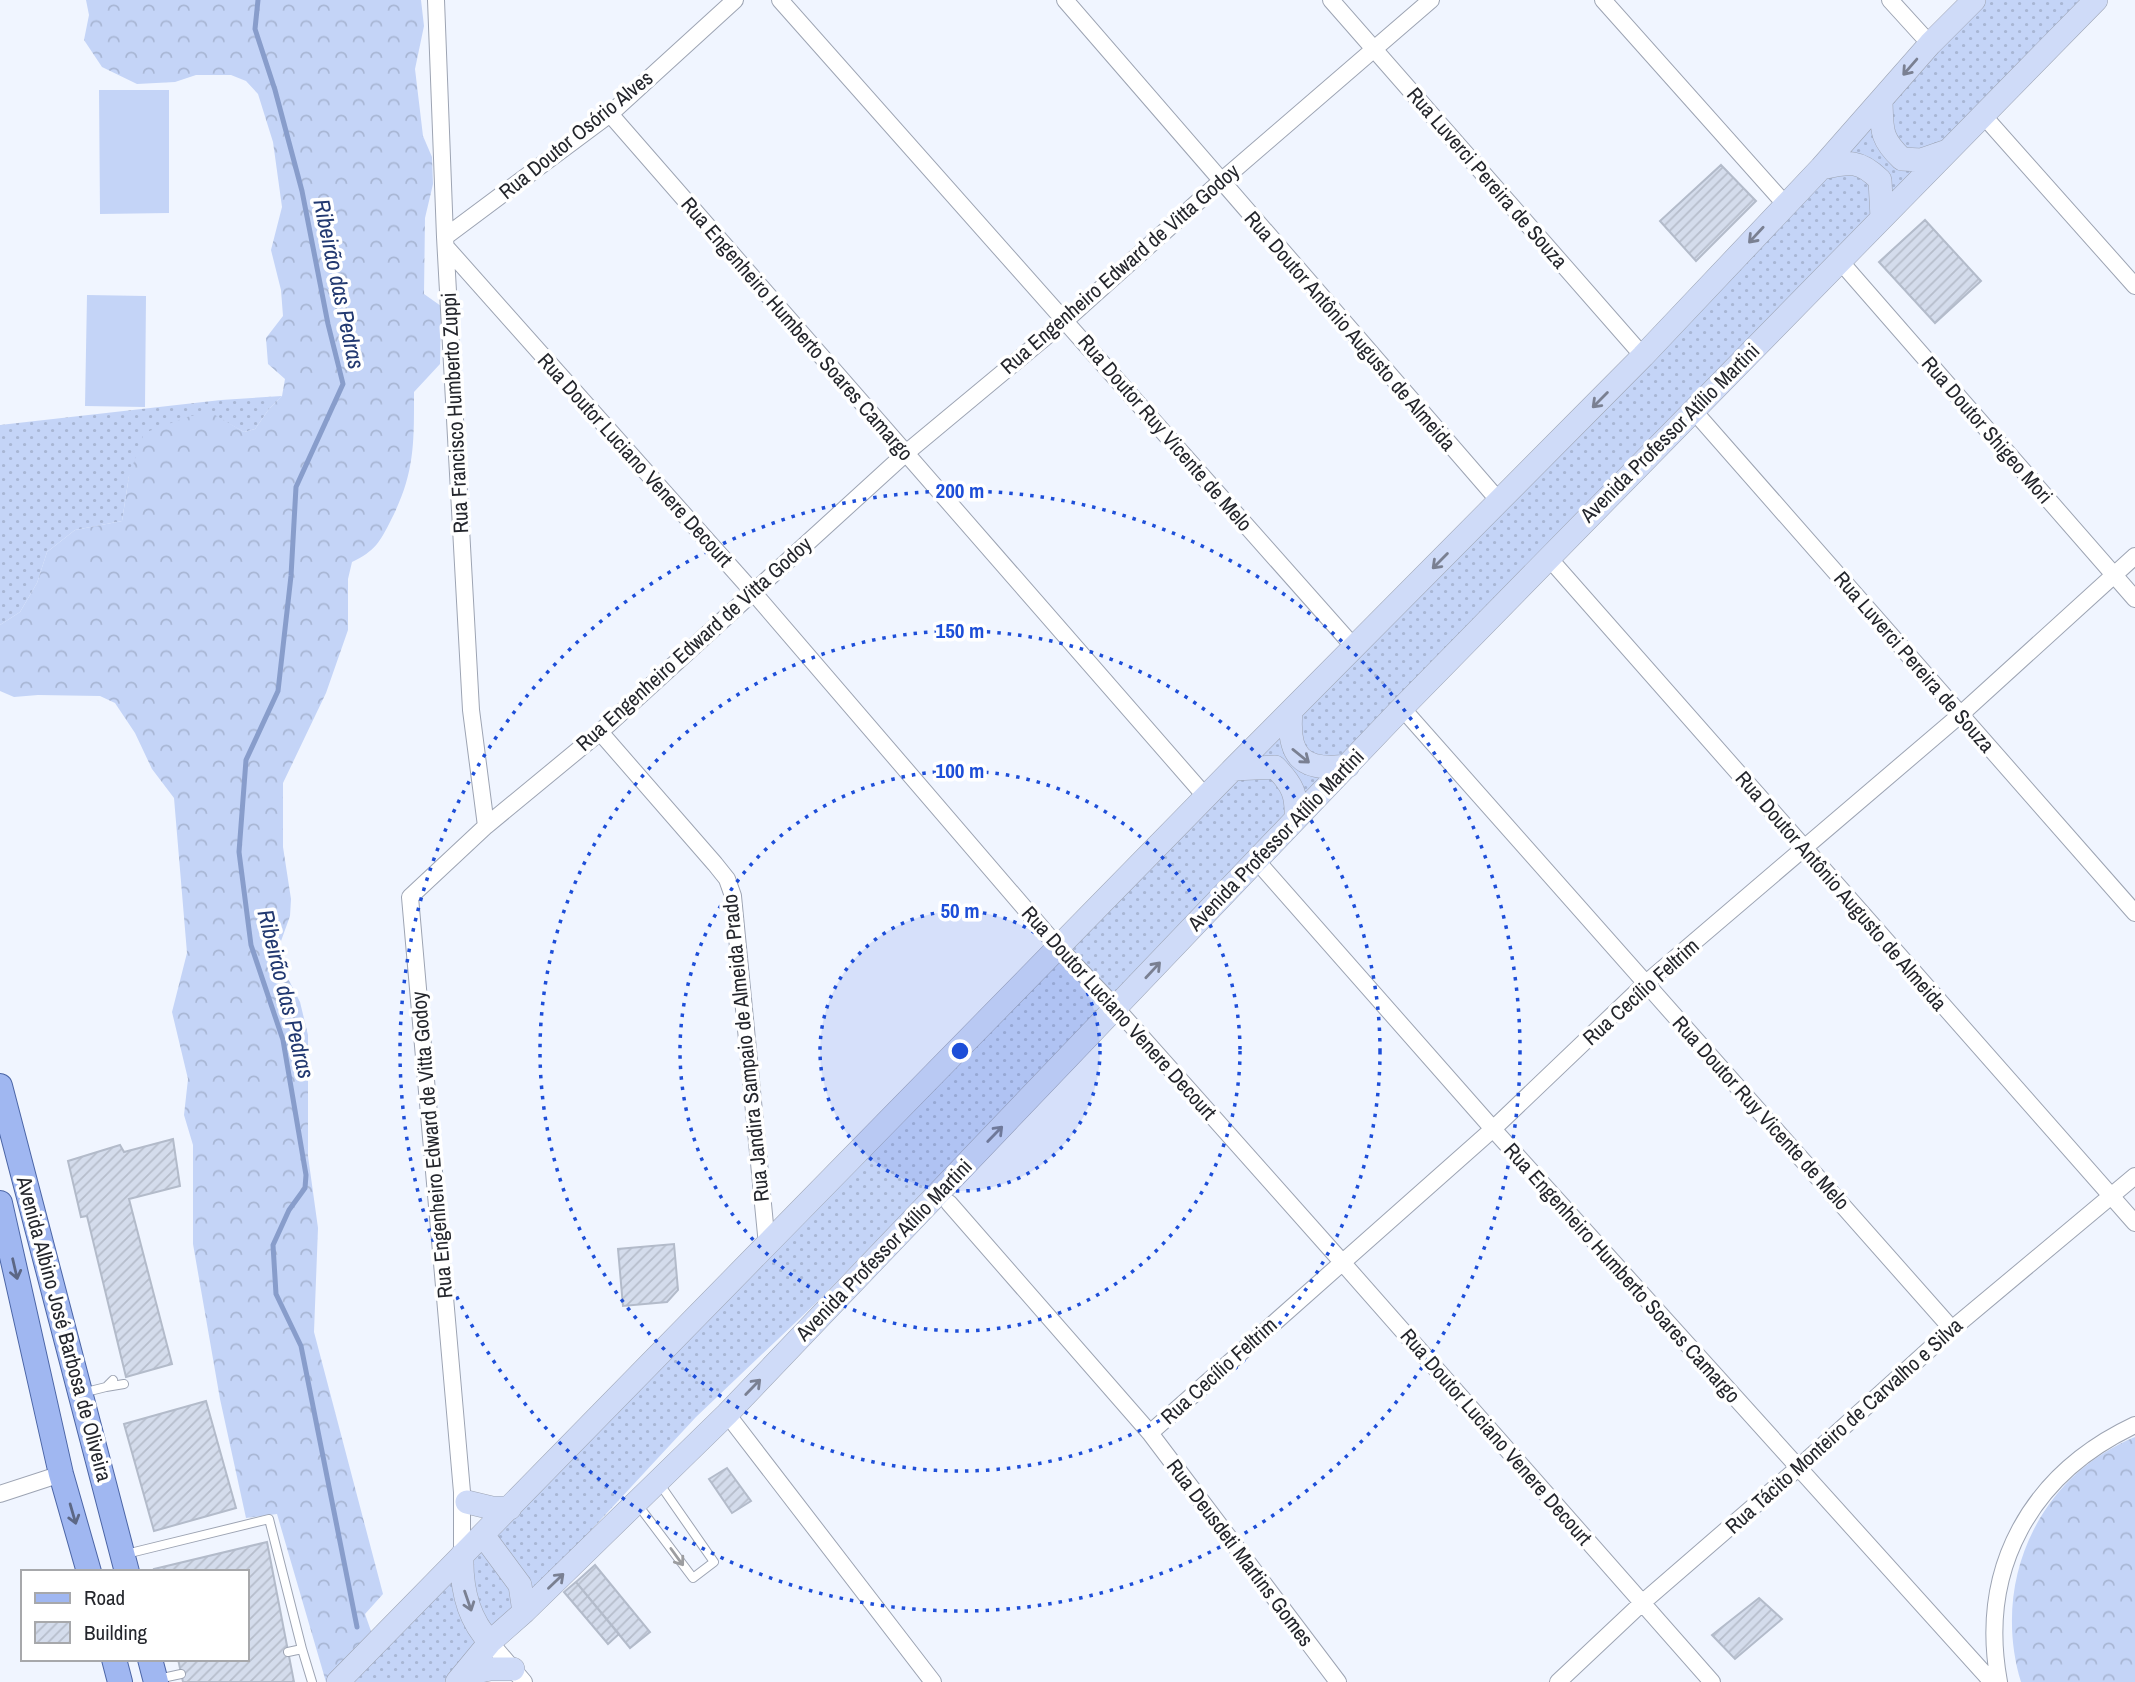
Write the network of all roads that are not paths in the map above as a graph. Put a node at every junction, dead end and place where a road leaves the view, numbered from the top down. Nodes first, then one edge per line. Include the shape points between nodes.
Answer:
1 (436, 0) edge
2 (735, 0) edge
3 (780, 0) edge
4 (1065, 0) edge
5 (1331, 0) edge
6 (1431, 0) edge
7 (1603, 0) edge
8 (1890, 0) edge
9 (1974, 0) edge
10 (2096, 0) edge
11 (1930, 44) junction
12 (1374, 50) junction
13 (1881, 101) junction
14 (610, 114) junction
15 (1982, 114) junction
16 (1946, 152) junction
17 (1821, 168) junction
18 (1220, 181) junction
19 (1785, 204) junction
20 (1882, 218) junction
21 (446, 242) junction
22 (1840, 261) junction
23 (2135, 286) edge
24 (1066, 320) junction
25 (1643, 356) junction
26 (1693, 410) junction
27 (906, 453) junction
28 (1500, 502) junction
29 (2135, 556) edge
30 (1548, 557) junction
31 (2113, 575) junction
32 (753, 592) junction
33 (2135, 599) edge
34 (1354, 647) junction
35 (1402, 708) junction
36 (1291, 711) junction
37 (1960, 715) junction
38 (600, 732) junction
39 (1348, 766) junction
40 (1233, 769) junction
41 (1206, 797) junction
42 (1296, 820) junction
43 (486, 826) junction
44 (1804, 850) junction
45 (1256, 860) junction
46 (2135, 913) edge
47 (1058, 947) junction
48 (1646, 984) junction
49 (1116, 1008) junction
50 (0, 1086) edge
51 (1493, 1129) junction
52 (2135, 1176) edge
53 (2112, 1196) junction
54 (0, 1203) edge
55 (949, 1203) dead end
56 (2135, 1223) edge
57 (4, 1238) edge
58 (767, 1245) junction
59 (1342, 1262) junction
60 (1952, 1329) junction
61 (113, 1380) dead end
62 (124, 1384) dead end
63 (106, 1387) junction
64 (81, 1393) junction
65 (727, 1414) junction
66 (2135, 1424) edge
67 (1150, 1433) junction
68 (1798, 1468) junction
69 (61, 1474) junction
70 (658, 1482) junction
71 (0, 1494) edge
72 (465, 1497) junction
73 (637, 1503) junction
74 (510, 1508) junction
75 (484, 1535) junction
76 (462, 1555) junction
77 (125, 1563) edge
78 (88, 1570) edge
79 (1642, 1604) junction
80 (524, 1612) junction
81 (490, 1642) junction
82 (302, 1649) junction
83 (288, 1652) dead end
84 (115, 1661) edge
85 (154, 1674) edge
86 (181, 1674) dead end
87 (518, 1676) edge
88 (462, 1678) edge
89 (120, 1682) edge
90 (312, 1682) edge
91 (338, 1682) edge
92 (933, 1682) edge
93 (1338, 1682) edge
94 (1558, 1682) edge
95 (1712, 1682) edge
96 (1992, 1682) edge
97 (1999, 1682) edge

1 - 21 street, Rua Francisco Humberto Zuppi
2 - 14 street, Rua Doutor Osório Alves
3 - 24 street, Rua Doutor Ruy Vicente de Melo
4 - 18 street, Rua Doutor Antônio Augusto de Almeida
5 - 12 street, Rua Luverci Pereira de Souza
6 - 12 street, Rua Engenheiro Edward de Vitta Godoy
7 - 19 street
8 - 11 street
9 - 11 main road
10 - 15 main road, Avenida Professor Atílio Martini
11 -> 13 main road
12 - 18 street, Rua Engenheiro Edward de Vitta Godoy
12 - 25 street, Rua Luverci Pereira de Souza
13 - 16 main road via 1887,146 1902,159 1921,160
13 - 17 main road
14 - 21 street, Rua Doutor Osório Alves
14 - 27 street, Rua Engenheiro Humberto Soares Camargo
15 - 16 main road, Avenida Professor Atílio Martini
15 - 23 street
16 - 20 main road, Avenida Professor Atílio Martini
17 - 19 main road
17 - 20 main road via 1845,163 1866,166 1880,180
18 - 24 street, Rua Engenheiro Edward de Vitta Godoy
18 - 28 street, Rua Doutor Antônio Augusto de Almeida
19 -> 25 main road
20 - 22 main road, Avenida Professor Atílio Martini
21 - 32 street, Rua Doutor Luciano Venere Decourt
21 - 43 street, Rua Francisco Humberto Zuppi via 471,710
22 - 26 main road, Avenida Professor Atílio Martini
22 - 31 street, Rua Doutor Shigeo Mori
24 - 27 street, Rua Engenheiro Edward de Vitta Godoy
24 - 34 street, Rua Doutor Ruy Vicente de Melo
25 -> 28 main road
26 - 30 main road, Avenida Professor Atílio Martini
26 - 37 street, Rua Luverci Pereira de Souza
27 - 32 street, Rua Engenheiro Edward de Vitta Godoy
27 - 41 street, Rua Engenheiro Humberto Soares Camargo
28 -> 34 main road
29 - 31 street, Rua Cecílio Feltrim
30 - 35 main road, Avenida Professor Atílio Martini
30 - 44 street, Rua Doutor Antônio Augusto de Almeida
31 - 33 street, Rua Doutor Shigeo Mori
31 - 37 street, Rua Cecílio Feltrim
32 - 38 street, Rua Engenheiro Edward de Vitta Godoy
32 - 47 street, Rua Doutor Luciano Venere Decourt
34 - 36 main road
35 - 39 main road, Avenida Professor Atílio Martini
35 - 48 street, Rua Doutor Ruy Vicente de Melo
36 -> 39 main road via 1292,748 1307,762 1326,769
36 - 40 main road
37 - 44 street, Rua Cecílio Feltrim
37 - 46 street, Rua Luverci Pereira de Souza
38 - 43 street, Rua Engenheiro Edward de Vitta Godoy
38 - 58 street, Rua Jandira Sampaio de Almeida Prado via 715,863 733,896
39 - 42 main road, Avenida Professor Atílio Martini
40 - 41 main road
40 - 42 main road via 1275,767 1297,798
41 - 47 main road
42 - 45 main road, Avenida Professor Atílio Martini
43 - 72 street, Rua Engenheiro Edward de Vitta Godoy via 410,897
44 - 48 street, Rua Cecílio Feltrim
44 - 53 street, Rua Doutor Antônio Augusto de Almeida
49 -> 45 main road, Avenida Professor Atílio Martini
45 - 51 street, Rua Engenheiro Humberto Soares Camargo
47 - 49 street, Rua Doutor Luciano Venere Decourt
47 - 58 main road
48 - 51 street, Rua Cecílio Feltrim
48 - 60 street, Rua Doutor Ruy Vicente de Melo
49 - 59 street, Rua Doutor Luciano Venere Decourt
65 -> 49 main road, Avenida Professor Atílio Martini
50 - 64 main road, Avenida Albino José Barbosa de Oliveira
51 - 59 street, Rua Cecílio Feltrim
51 - 68 street, Rua Engenheiro Humberto Soares Camargo
52 - 53 street, Rua Tácito Monteiro de Carvalho e Silva
53 - 56 street, Rua Doutor Antônio Augusto de Almeida
53 - 60 street, Rua Tácito Monteiro de Carvalho e Silva
54 - 57 main road, Avenida Albino José Barbosa de Oliveira
55 - 67 street, Rua Deusdeti Martins Gomes
57 -> 69 main road, Avenida Albino José Barbosa de Oliveira
58 - 74 main road
59 - 67 street, Rua Cecílio Feltrim
59 - 79 street, Rua Doutor Luciano Venere Decourt
60 - 68 street, Rua Tácito Monteiro de Carvalho e Silva
61 - 63 lane
62 - 63 lane
63 - 64 lane
64 - 77 main road, Avenida Albino José Barbosa de Oliveira
65 - 70 main road, Avenida Professor Atílio Martini
65 - 92 street
66 - 97 street via 2065,1470 2019,1531 1997,1594 1994,1626
67 - 93 street, Rua Deusdeti Martins Gomes
68 - 79 street, Rua Tácito Monteiro de Carvalho e Silva
68 - 96 street, Rua Engenheiro Humberto Soares Camargo
69 - 71 street
69 -> 78 main road, Avenida Albino José Barbosa de Oliveira
70 - 73 main road, Avenida Professor Atílio Martini
73 -> 70 lane via 693,1578 714,1562
72 - 74 main road via 492,1508
72 - 75 street, Rua Engenheiro Edward de Vitta Godoy
72 - 76 street, Rua Engenheiro Edward de Vitta Godoy
80 -> 73 main road, Avenida Professor Atílio Martini
74 - 75 main road
75 - 76 main road
75 - 80 main road via 520,1585
76 -> 81 main road via 467,1602
76 - 91 main road
77 - 82 lane via 269,1519
79 - 94 street, Rua Tácito Monteiro de Carvalho e Silva
79 - 95 street, Rua Doutor Luciano Venere Decourt
80 - 81 main road, Avenida Professor Atílio Martini
81 - 87 street
81 - 88 main road, Avenida Professor Atílio Martini
82 - 83 lane
82 - 90 lane
84 - 89 main road
85 - 86 lane
87 - 88 main road via 490,1670

